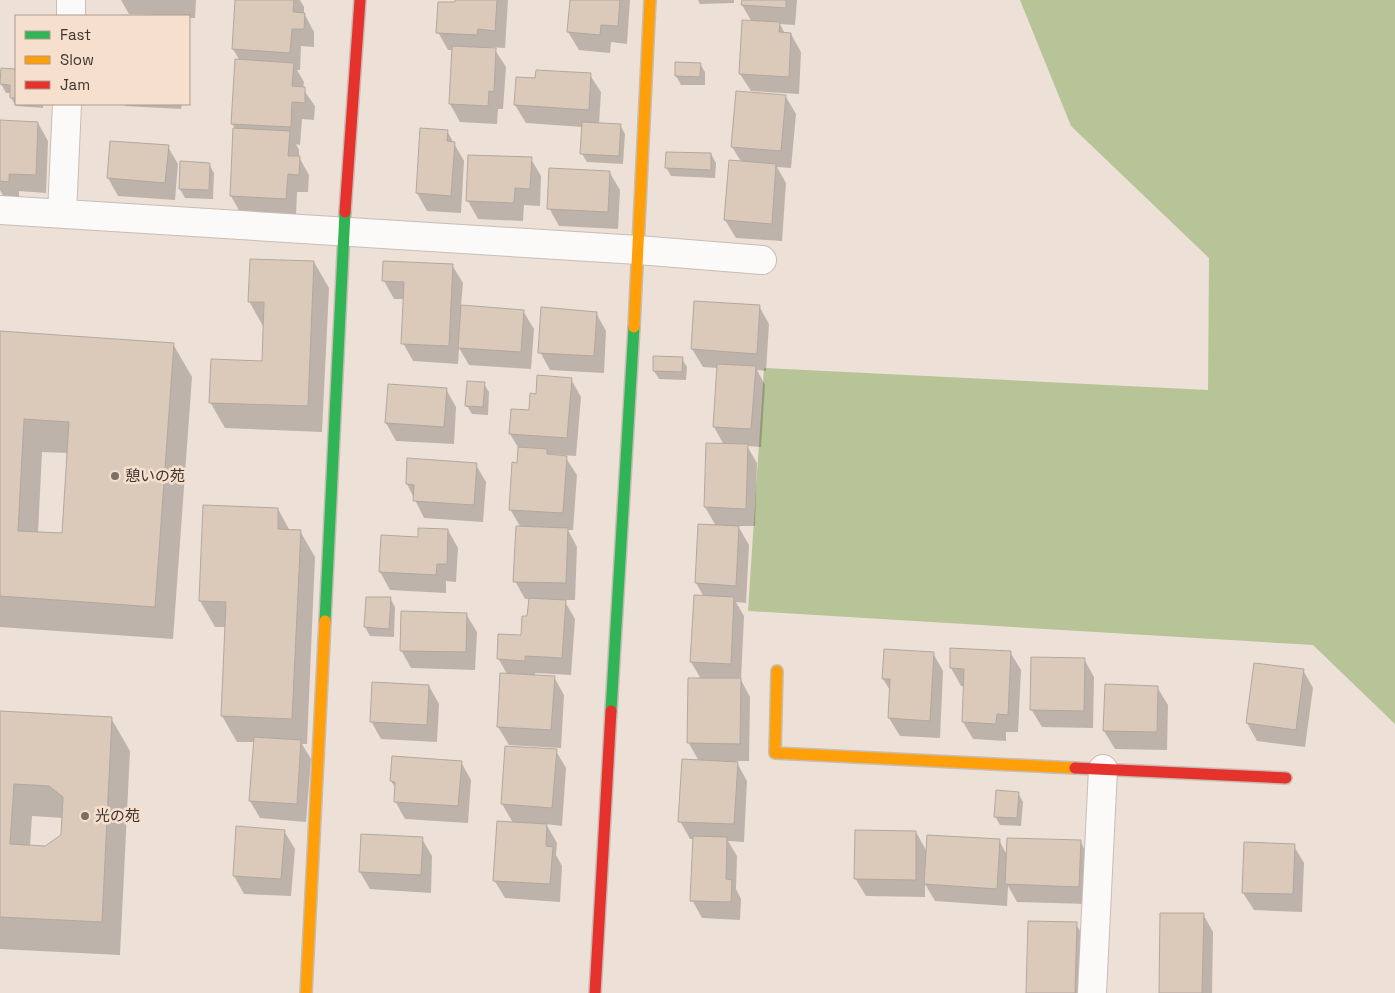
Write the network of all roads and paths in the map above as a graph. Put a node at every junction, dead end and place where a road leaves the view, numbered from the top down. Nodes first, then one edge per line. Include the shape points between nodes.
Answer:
1 (71, 0) edge
2 (360, 0) edge
3 (650, 0) edge
4 (71, 15) edge
5 (67, 105) edge
6 (0, 210) edge
7 (62, 213) junction
8 (344, 231) junction
9 (638, 250) junction
10 (762, 260) dead end
11 (777, 671) dead end
12 (1103, 769) junction
13 (1286, 778) dead end
14 (306, 993) edge
15 (595, 993) edge
16 (1092, 993) edge

1 - 4 street
2 - 8 street
3 - 9 street
5 - 7 street
6 - 7 street
7 - 8 street
8 - 9 street
8 - 14 street
9 - 10 street
9 - 15 street
11 - 12 street via 775,753
12 - 13 street
12 - 16 street

